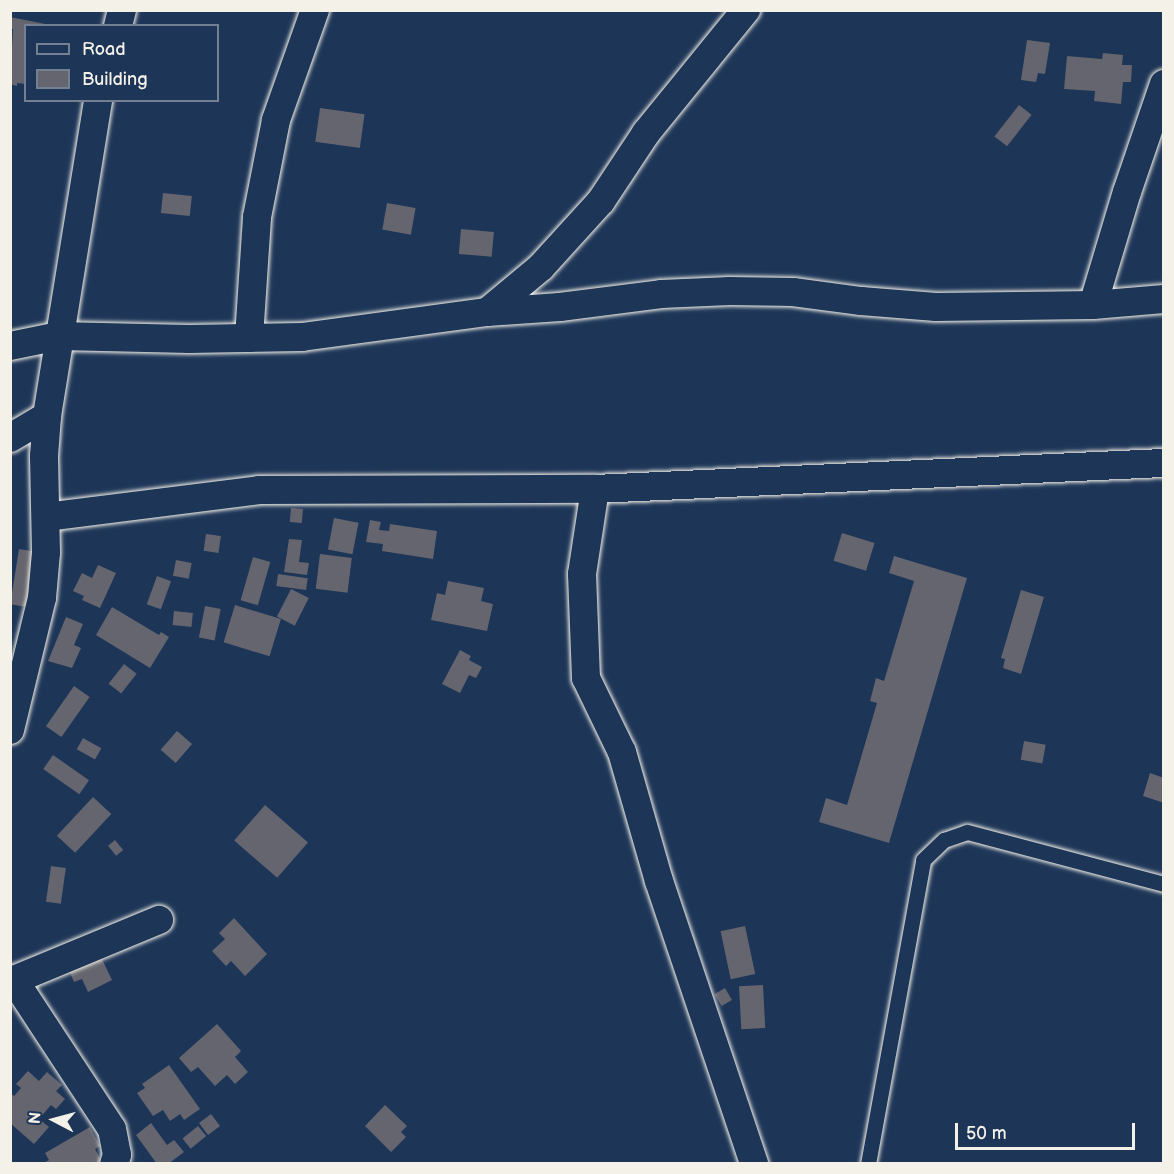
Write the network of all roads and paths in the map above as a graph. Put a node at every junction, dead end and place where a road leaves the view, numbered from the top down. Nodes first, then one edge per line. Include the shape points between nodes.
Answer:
1 (315, 10) edge
2 (746, 10) edge
3 (1164, 84) edge
4 (98, 102) edge
5 (1164, 299) edge
6 (1093, 305) junction
7 (487, 312) junction
8 (59, 336) junction
9 (249, 338) junction
10 (10, 346) edge
11 (47, 416) junction
12 (10, 438) edge
13 (1164, 463) edge
14 (595, 489) junction
15 (46, 517) junction
16 (10, 730) edge
17 (1164, 884) edge
18 (159, 920) dead end
19 (12, 980) edge
20 (114, 1164) edge
21 (754, 1164) edge
22 (868, 1164) edge

1 - 9 street via 276,120 257,217
2 - 7 street via 646,133 601,201 541,267
3 - 6 street
4 - 8 street
5 - 6 street
6 - 7 street via 936,307 793,292 730,291
7 - 9 street via 302,337
8 - 9 street
8 - 10 street
8 - 11 street
11 - 12 street
11 - 15 street
13 - 14 street
14 - 15 street via 259,490
14 - 21 street via 582,574 586,678 622,752 659,881
15 - 16 street via 42,598
17 - 22 lane via 967,832 944,840 923,860
18 - 19 street
19 - 20 street via 112,1129 117,1155

